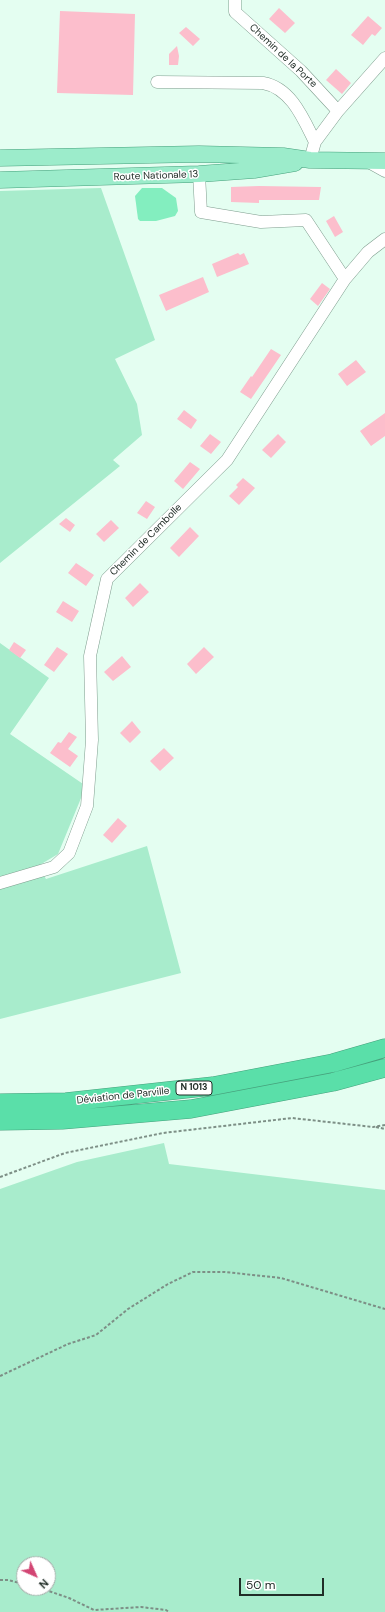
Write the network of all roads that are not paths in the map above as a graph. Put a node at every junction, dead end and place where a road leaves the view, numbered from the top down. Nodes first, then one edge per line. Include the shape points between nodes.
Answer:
1 (234, 0) edge
2 (385, 58) edge
3 (157, 82) dead end
4 (338, 111) junction
5 (314, 142) junction
6 (0, 158) edge
7 (310, 160) junction
8 (366, 161) junction
9 (385, 161) edge
10 (385, 171) edge
11 (199, 174) junction
12 (0, 180) edge
13 (385, 239) edge
14 (345, 279) junction
15 (0, 883) edge
16 (385, 1048) edge
17 (385, 1068) edge
18 (0, 1103) edge
19 (0, 1121) edge

1 - 4 street, Chemin de la Porte via 235,12 301,71
2 - 4 street
3 - 5 street via 273,85 288,97 304,120
4 - 5 street
5 - 7 street
6 - 7 main road, Route Nationale 13 via 199,154 283,156
7 - 8 main road, Route Nationale 13
7 - 11 main road, Route Nationale 13 via 254,170
8 - 9 main road, Route Nationale 13
8 - 10 street
11 - 12 main road, Route Nationale 13
11 - 14 street via 201,212 261,222 306,220
13 - 14 street, Chemin de Cambolle via 368,252
14 - 15 street, Chemin de Cambolle via 227,460 107,579 90,656 92,740 88,806 69,853 54,866
16 - 18 highway, Déviation de Parville / N 1013 via 333,1063 213,1086 66,1102
17 - 19 highway, Déviation de Parville / N 1013 via 333,1082 191,1109 62,1120

